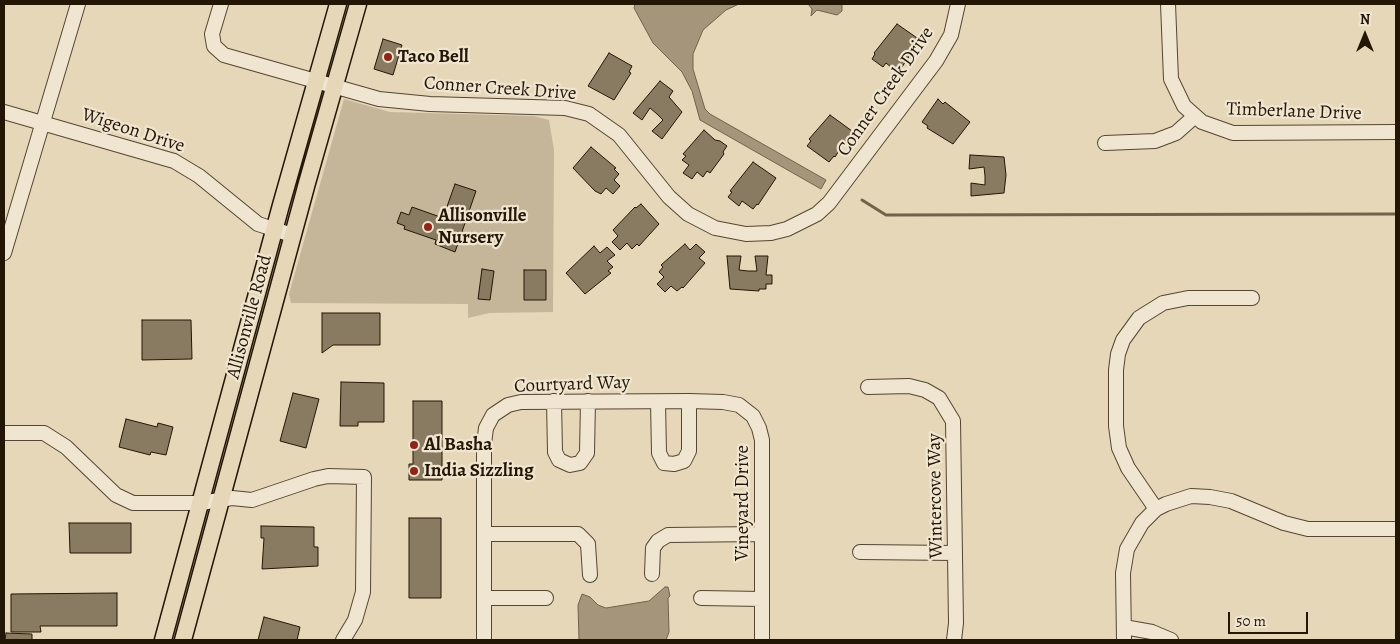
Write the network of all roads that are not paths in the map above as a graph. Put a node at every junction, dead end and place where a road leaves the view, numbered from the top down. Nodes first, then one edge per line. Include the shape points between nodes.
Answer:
1 (78, 4) edge
2 (221, 4) edge
3 (338, 4) edge
4 (358, 4) edge
5 (958, 4) edge
6 (1168, 4) edge
7 (325, 83) junction
8 (4, 112) edge
9 (1194, 117) junction
10 (42, 122) junction
11 (1396, 132) edge
12 (1105, 143) dead end
13 (275, 229) junction
14 (292, 235) junction
15 (4, 253) edge
16 (1252, 298) dead end
17 (868, 387) dead end
18 (689, 401) junction
19 (554, 402) junction
20 (588, 402) junction
21 (658, 402) junction
22 (748, 411) joint
23 (4, 433) edge
24 (212, 501) junction
25 (1156, 509) junction
26 (1395, 529) edge
27 (484, 534) junction
28 (762, 534) junction
29 (860, 552) dead end
30 (955, 553) junction
31 (652, 574) dead end
32 (590, 575) dead end
33 (484, 598) junction
34 (546, 598) dead end
35 (701, 598) dead end
36 (762, 599) junction
37 (1124, 634) edge
38 (163, 640) edge
39 (183, 640) edge
40 (343, 640) edge
41 (484, 640) edge
42 (762, 640) edge
43 (954, 640) edge
44 (1170, 640) edge

1 - 10 street
2 - 7 street, Conner Creek Drive via 212,34 214,46 224,55
3 - 7 main road, Allisonville Road
4 - 7 main road, Allisonville Road
5 - 7 street, Conner Creek Drive via 951,35 936,61 838,193 817,214 802,223 771,233 724,231 695,219 669,197 619,135 589,114 565,108 421,103 379,98
6 - 9 street, Timberlane Drive via 1171,79 1179,98
7 - 13 main road, Allisonville Road
7 - 14 main road, Allisonville Road
8 - 10 street, Wigeon Drive
9 - 11 street, Timberlane Drive via 1233,133
9 - 12 street via 1176,133 1154,141
10 - 13 street, Wigeon Drive via 174,161 199,176 258,224
10 - 15 street
13 - 14 street, Wigeon Drive
13 - 24 main road, Allisonville Road
14 - 24 main road, Allisonville Road
16 - 25 street via 1188,298 1163,303 1139,318 1123,340 1116,370 1118,443 1128,468
17 - 30 street, Wintercove Way via 909,386 925,390 938,398 950,413 955,432
18 - 21 street, Courtyard Way
18 - 21 street via 689,451 684,461 674,464 664,463 659,453
18 - 22 street, Courtyard Way via 728,402
19 - 20 street, Courtyard Way
19 - 20 street via 555,452 559,460 570,465 580,463 587,453
19 - 27 street, Courtyard Way via 508,405 488,423 484,444
20 - 21 street, Courtyard Way
22 - 28 street, Vineyard Drive via 758,424 762,440
23 - 24 street via 44,433 66,446 107,488 125,500 142,503
24 - 38 main road, Allisonville Road
24 - 39 main road, Allisonville Road
24 - 40 street via 260,499 321,477 364,477 363,592 355,620
25 - 26 street via 1180,498 1198,496 1231,501 1284,523 1308,529
25 - 37 street via 1134,532 1125,557
27 - 32 street via 578,534 588,544
27 - 33 street, Courtyard Way
28 - 31 street via 668,535 653,548
28 - 36 street, Vineyard Drive
29 - 30 street
30 - 43 street, Wintercove Way
33 - 34 street
33 - 41 street, Courtyard Way
35 - 36 street
36 - 42 street, Vineyard Drive
37 - 44 street via 1152,632

